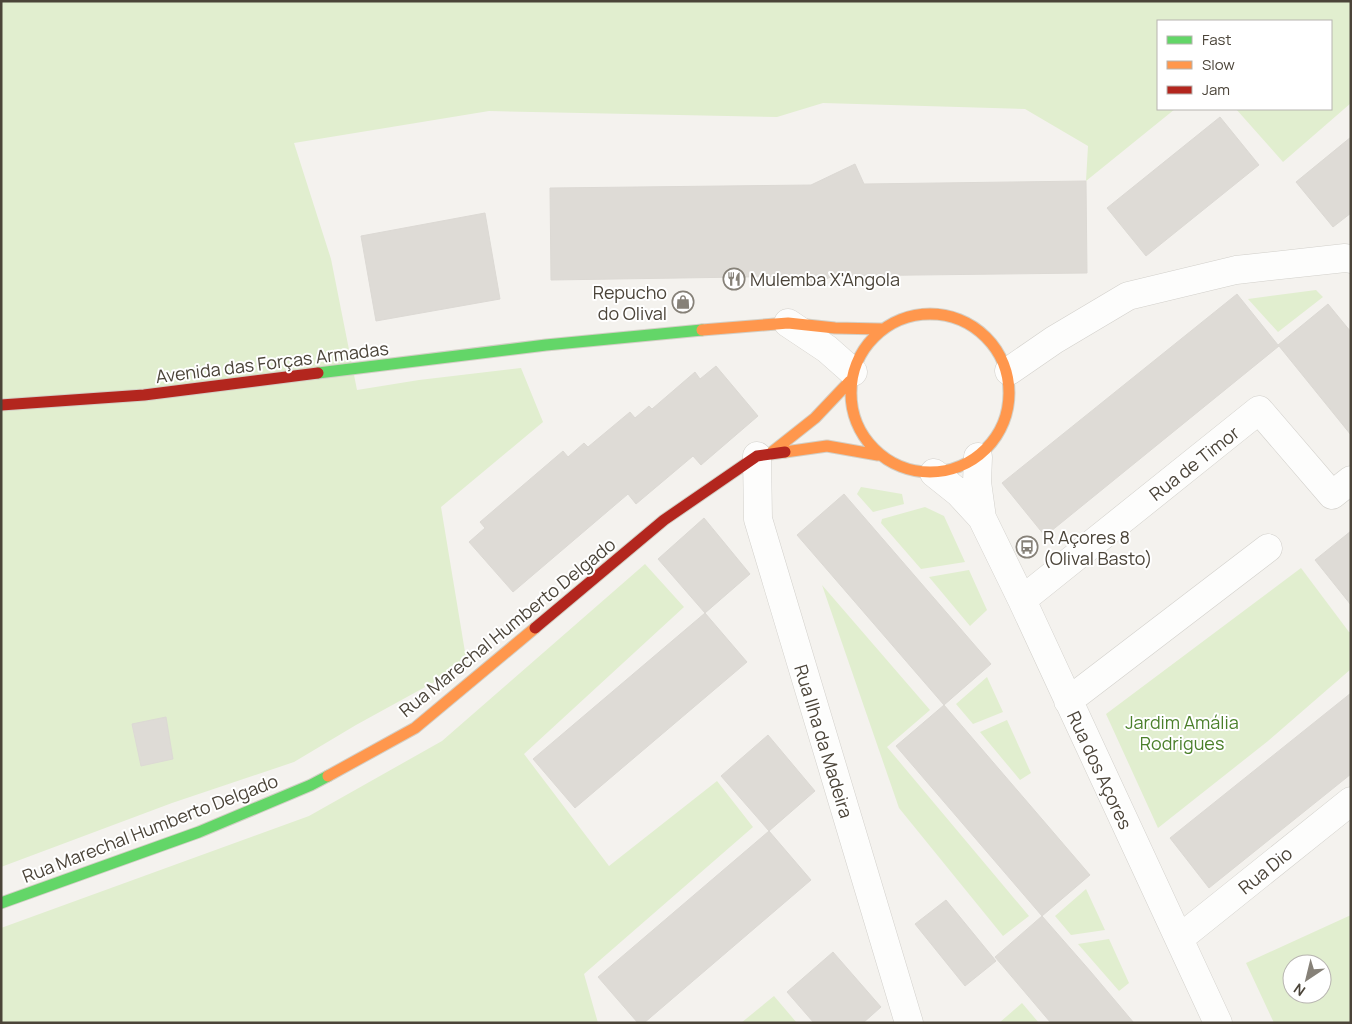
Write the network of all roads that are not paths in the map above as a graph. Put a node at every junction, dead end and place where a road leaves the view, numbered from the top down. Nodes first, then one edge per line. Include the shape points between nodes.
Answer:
1 (1351, 259) edge
2 (788, 323) junction
3 (881, 330) junction
4 (1009, 371) junction
5 (852, 376) junction
6 (1, 405) edge
7 (764, 454) junction
8 (878, 455) junction
9 (978, 457) junction
10 (934, 472) junction
11 (1351, 480) edge
12 (982, 518) junction
13 (1268, 548) dead end
14 (1022, 600) junction
15 (1068, 701) junction
16 (1351, 801) edge
17 (1, 903) edge
18 (1180, 938) junction
19 (909, 1023) edge
20 (1218, 1023) edge

1 - 4 street via 1236,270 1128,296
2 - 3 street, Avenida das Forças Armadas
2 - 5 street via 827,349
2 - 6 street, Avenida das Forças Armadas via 546,345 144,395
3 - 4 street via 905,317 930,314 956,318 979,331
3 - 5 street via 864,348
4 - 9 street via 1005,420 994,440
5 - 7 street, Rua Marechal Humberto Delgado via 815,418
5 - 8 street via 851,408 857,427
7 - 8 street, Rua Marechal Humberto Delgado via 827,446
7 - 17 street, Rua Marechal Humberto Delgado via 664,520 414,728 311,785 199,832
7 - 19 street, Rua Ilha da Madeira via 758,519
8 - 10 street via 910,471
9 - 10 street via 957,468
9 - 12 street, Rua dos Açores via 977,482
10 - 12 street, Rua dos Açores
11 - 14 street, Rua de Timor via 1332,496 1260,410
12 - 14 street, Rua dos Açores
13 - 15 street
14 - 15 street, Rua dos Açores
15 - 18 street, Rua dos Açores
16 - 18 street, Rua Dio
18 - 20 street, Rua dos Açores

